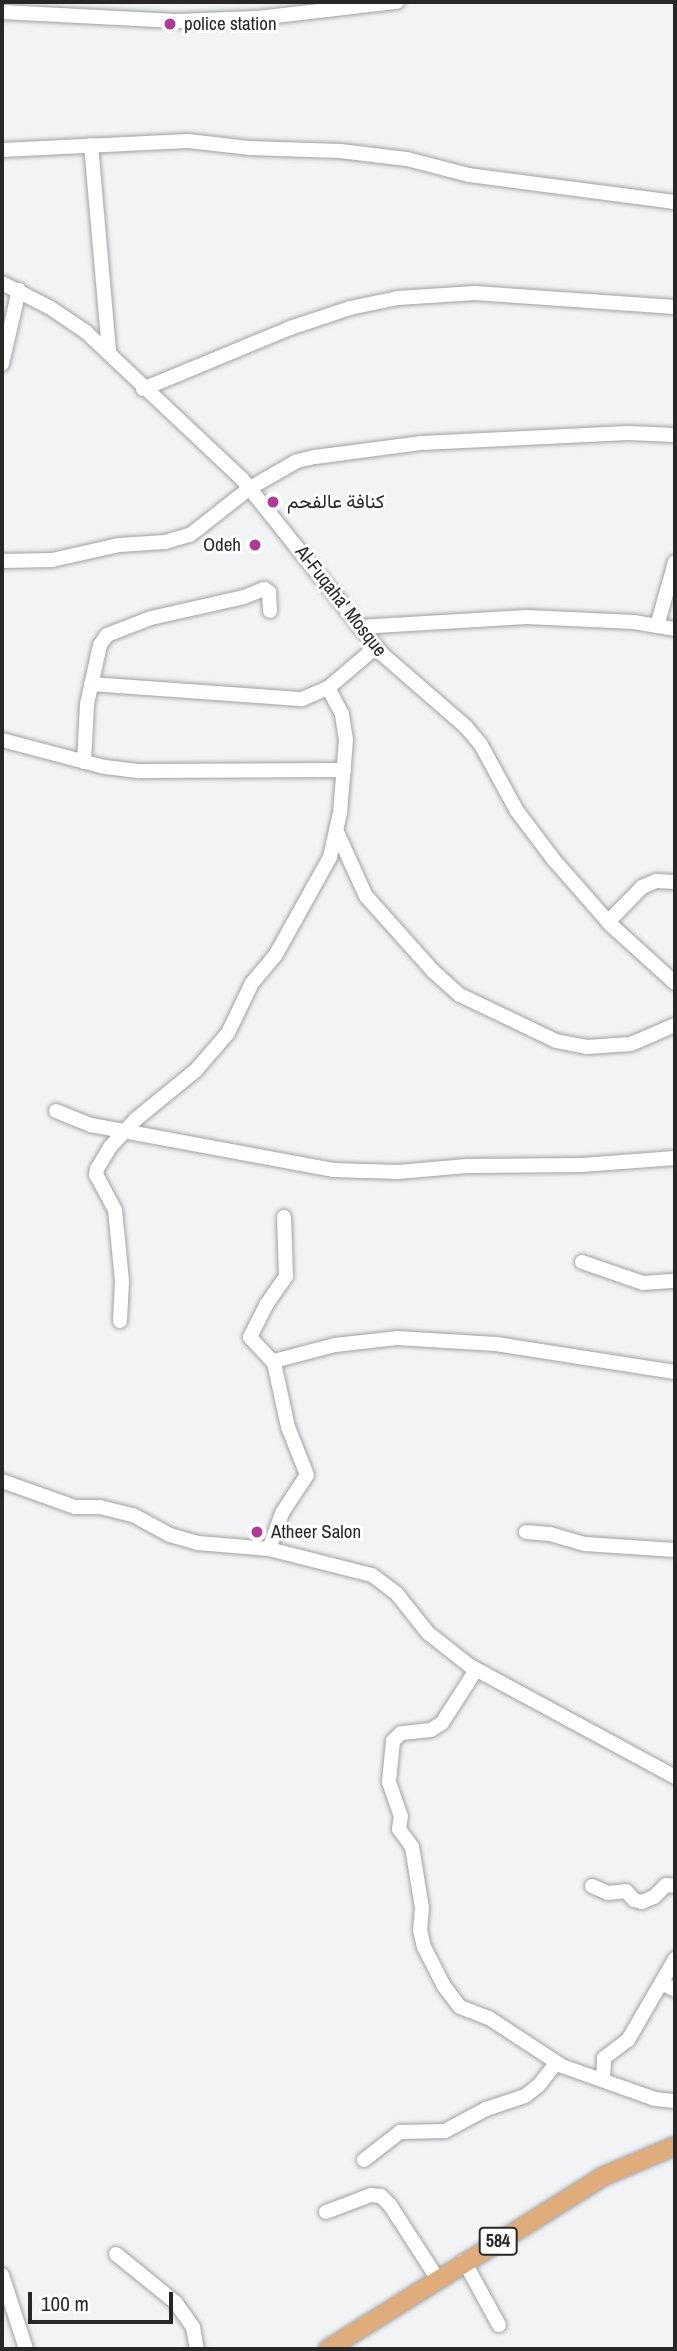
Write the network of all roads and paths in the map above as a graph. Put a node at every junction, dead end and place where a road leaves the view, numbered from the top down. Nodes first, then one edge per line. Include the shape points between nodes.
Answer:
1 (397, 2) edge
2 (2, 12) edge
3 (91, 145) junction
4 (2, 150) edge
5 (675, 202) edge
6 (2, 283) edge
7 (19, 290) junction
8 (675, 307) edge
9 (109, 351) junction
10 (2, 364) edge
11 (144, 389) junction
12 (675, 435) edge
13 (250, 488) junction
14 (2, 561) edge
15 (675, 562) edge
16 (270, 611) dead end
17 (657, 626) junction
18 (359, 627) junction
19 (675, 628) edge
20 (376, 647) junction
21 (92, 684) junction
22 (328, 688) junction
23 (2, 740) edge
24 (84, 762) junction
25 (344, 770) junction
26 (336, 830) junction
27 (675, 882) edge
28 (608, 922) junction
29 (675, 983) edge
30 (675, 1025) edge
31 (56, 1111) dead end
32 (125, 1131) junction
33 (675, 1158) edge
34 (284, 1217) dead end
35 (582, 1262) dead end
36 (675, 1281) edge
37 (120, 1321) dead end
38 (274, 1361) junction
39 (675, 1372) edge
40 (2, 1481) edge
41 (526, 1532) dead end
42 (269, 1549) junction
43 (675, 1550) edge
44 (476, 1670) junction
45 (675, 1777) edge
46 (592, 1886) dead end
47 (675, 1886) edge
48 (675, 1959) edge
49 (662, 1983) junction
50 (675, 1990) edge
51 (556, 2063) junction
52 (603, 2080) junction
53 (675, 2101) edge
54 (675, 2146) edge
55 (364, 2160) dead end
56 (326, 2212) dead end
57 (117, 2254) dead end
58 (464, 2262) junction
59 (2, 2275) edge
60 (437, 2278) junction
61 (499, 2325) dead end
62 (26, 2349) edge
63 (197, 2349) edge
64 (328, 2349) edge

1 - 2 street via 258,18 176,21
3 - 4 street
3 - 5 street via 188,141 340,151
3 - 9 street
6 - 7 street, Al-Fuqaha' Mosque
7 - 9 street, Al-Fuqaha' Mosque
7 - 10 street
8 - 11 street via 475,293 398,298 290,328
9 - 11 street, Al-Fuqaha' Mosque
11 - 13 street, Al-Fuqaha' Mosque
12 - 13 street via 422,443 337,453 297,461
13 - 14 street via 214,519 177,539 119,545 52,560
13 - 18 street, Al-Fuqaha' Mosque
15 - 17 street
16 - 21 street via 269,592 264,589 123,627 103,639
17 - 18 street via 527,617
17 - 19 street
18 - 20 street, Al-Fuqaha' Mosque
20 - 22 street
20 - 28 street, Al-Fuqaha' Mosque via 466,727 517,811
21 - 22 street via 293,700
21 - 24 street
22 - 25 street via 342,715
23 - 24 street
24 - 25 street via 140,771
25 - 26 street
26 - 30 street via 366,896 460,995 556,1041 587,1047 631,1044
26 - 32 street via 330,857 314,890 275,956 252,983 228,1033 195,1070
27 - 28 street via 656,881 642,887
28 - 29 street, Al-Fuqaha' Mosque
31 - 32 street via 91,1125
32 - 33 street via 333,1170 398,1172
32 - 37 street via 101,1160 96,1175 115,1210 122,1281
34 - 38 street via 286,1276 250,1337
35 - 36 street via 643,1283
38 - 39 street via 335,1345 397,1338 496,1344
38 - 42 street via 288,1427 307,1471 282,1513
40 - 42 street via 75,1507 133,1515 185,1539
41 - 43 street via 585,1544
42 - 44 street via 372,1575 397,1594 428,1633
44 - 45 street
44 - 51 street via 442,1723 431,1730 401,1733 393,1741 389,1782 401,1816 399,1829 412,1847 422,1908 420,1930 433,1965 460,2007 489,2018
46 - 47 street via 608,1893 626,1891 642,1902 666,1885
48 - 49 street
49 - 50 street
49 - 52 street via 628,2040 605,2056
51 - 52 street
51 - 55 street via 525,2095 445,2131 400,2132
52 - 53 street via 655,2099
54 - 58 main road, 584 via 604,2176
56 - 60 street via 369,2195 381,2196
57 - 63 street via 176,2303 191,2323
58 - 60 main road, 584
58 - 61 street
59 - 62 street
60 - 64 main road, 584

